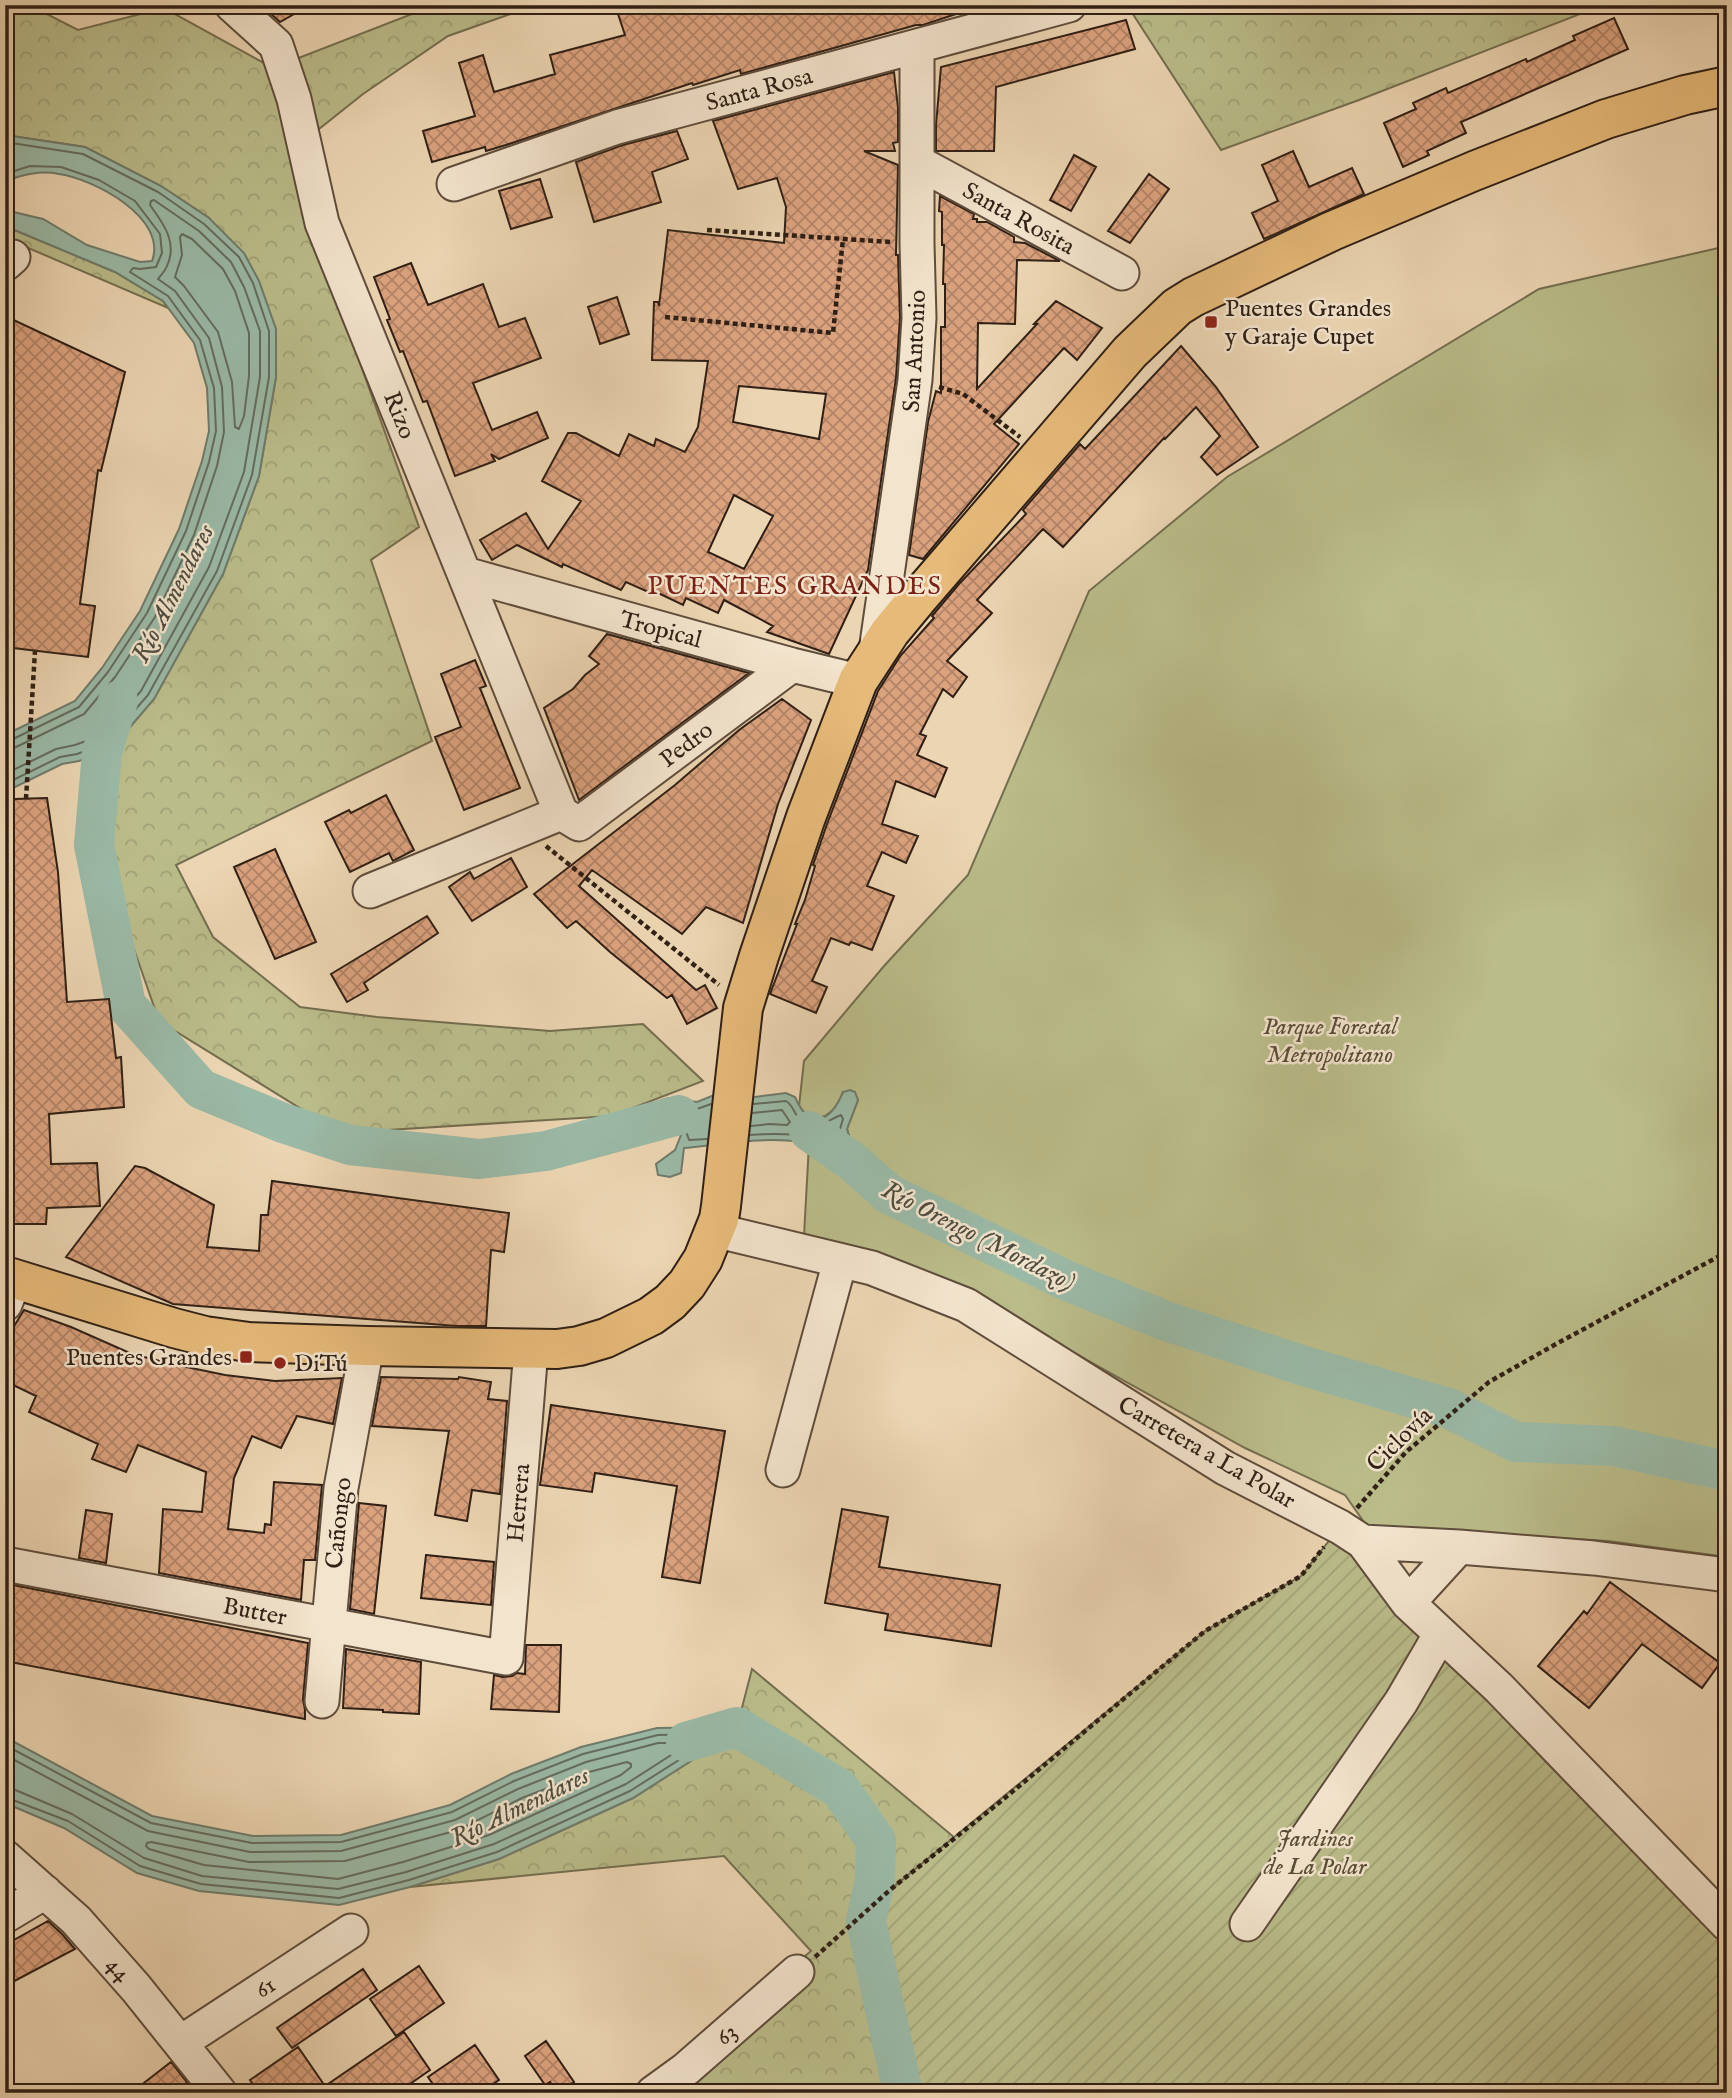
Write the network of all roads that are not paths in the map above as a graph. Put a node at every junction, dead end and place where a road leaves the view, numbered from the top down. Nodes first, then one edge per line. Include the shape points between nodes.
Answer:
1 (232, 5) edge
2 (1069, 5) edge
3 (917, 47) junction
4 (1727, 86) edge
5 (917, 162) junction
6 (454, 184) dead end
7 (1122, 273) dead end
8 (464, 574) junction
9 (792, 665) junction
10 (867, 666) junction
11 (570, 819) junction
12 (370, 891) dead end
13 (718, 1218) junction
14 (840, 1261) junction
15 (9, 1286) edge
16 (366, 1346) junction
17 (531, 1349) junction
18 (783, 1470) dead end
19 (1351, 1535) junction
20 (1459, 1547) junction
21 (5, 1564) edge
22 (1727, 1575) edge
23 (1408, 1603) junction
24 (327, 1625) junction
25 (1440, 1635) junction
26 (506, 1658) joint
27 (322, 1701) dead end
28 (5, 1857) edge
29 (45, 1892) junction
30 (5, 1916) edge
31 (1247, 1924) dead end
32 (1727, 1924) edge
33 (351, 1931) dead end
34 (797, 1972) dead end
35 (180, 2043) junction
36 (208, 2088) edge
37 (653, 2093) edge

1 - 8 street, Rizo via 276,45 294,99 322,223
2 - 3 street, Santa Rosa
3 - 5 street, San Antonio
3 - 6 street, Santa Rosa via 617,127
4 - 10 main road via 1606,119 1486,166 1332,231 1177,307 1130,352 1041,454 919,597
5 - 7 street, Santa Rosita
5 - 10 street, San Antonio via 915,380
8 - 9 street, Tropical
8 - 11 street, Rizo
9 - 10 street, Tropical
9 - 11 street, Pedro
10 - 13 main road via 844,712 746,997
11 - 12 street, Pedro
13 - 14 street, Carretera a La Polar
13 - 17 main road via 703,1259 687,1283 651,1317 579,1346
14 - 18 street
14 - 19 street, Carretera a La Polar via 872,1268 966,1305 1225,1468
15 - 16 main road via 205,1336
16 - 17 main road
16 - 24 street, Cañongo via 341,1488
17 - 26 street, Herrera
19 - 20 street, Carretera a La Polar
19 - 23 street
20 - 22 street, Carretera a La Polar
20 - 23 street
21 - 24 street, Butter
23 - 25 street
24 - 26 street, Butter
24 - 27 street, Cañongo
25 - 31 street via 1401,1702
25 - 32 street via 1499,1688
28 - 29 street, 44
29 - 30 street
29 - 35 street, 44 via 136,1987
33 - 35 street, 61
34 - 37 street, 63
35 - 36 street, 44

